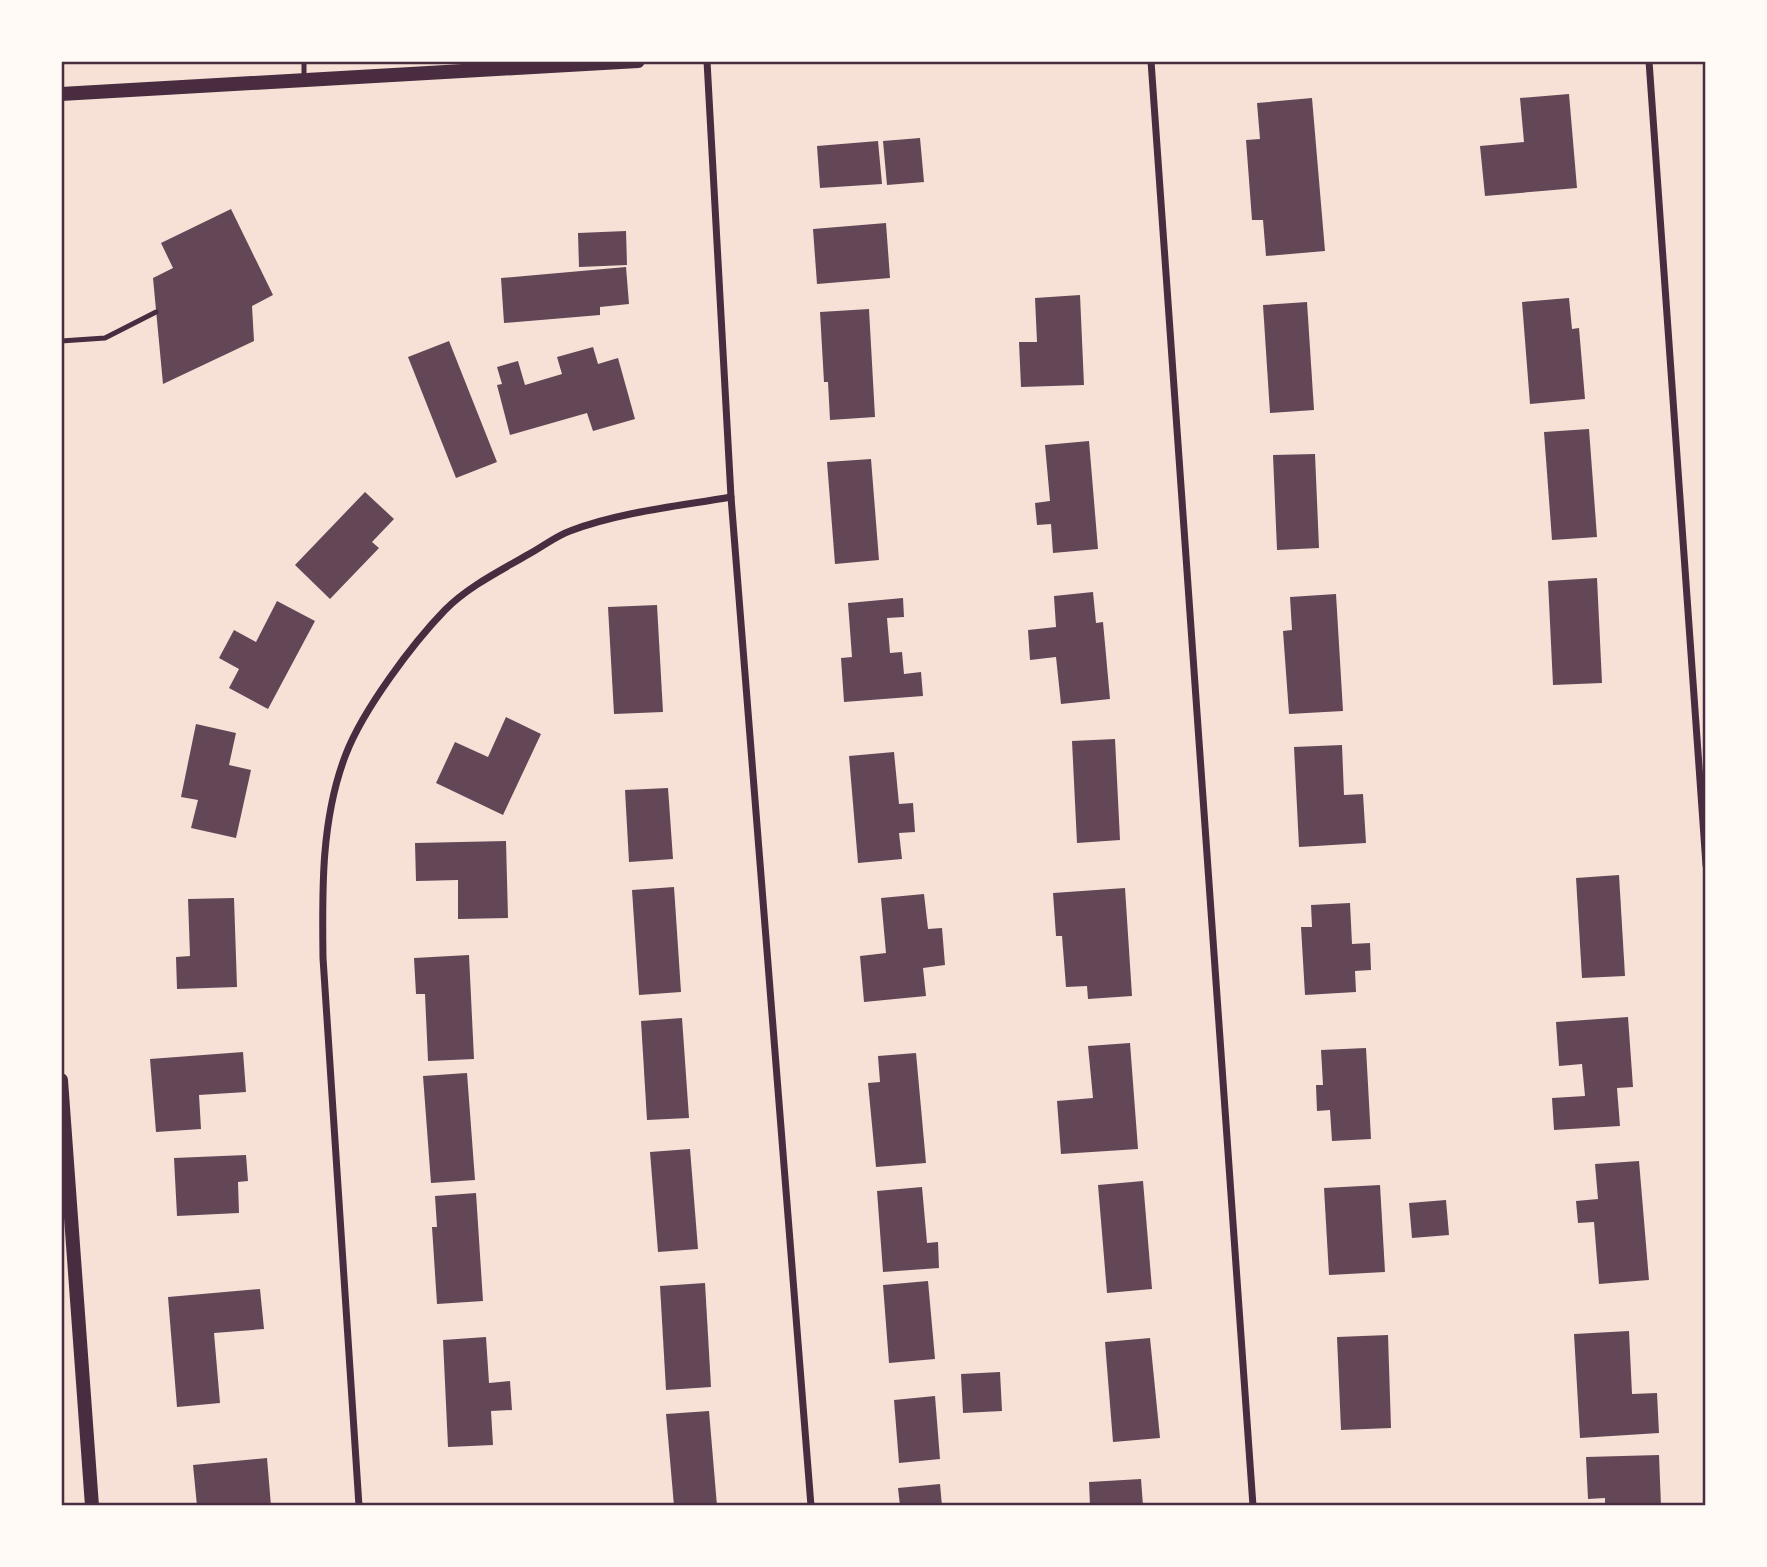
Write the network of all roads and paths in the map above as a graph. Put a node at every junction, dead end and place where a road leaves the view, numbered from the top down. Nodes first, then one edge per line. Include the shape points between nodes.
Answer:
1 (304, 61) edge
2 (638, 61) edge
3 (707, 61) edge
4 (1151, 61) edge
5 (1649, 61) edge
6 (403, 68) edge
7 (304, 79) junction
8 (61, 94) edge
9 (156, 312) dead end
10 (61, 341) edge
11 (731, 497) junction
12 (1706, 865) edge
13 (61, 1080) edge
14 (92, 1506) edge
15 (359, 1506) edge
16 (811, 1506) edge
17 (1253, 1506) edge

1 - 7 lane
2 - 6 main road
3 - 11 street
4 - 17 street
5 - 12 street
6 - 7 main road
7 - 8 main road
9 - 10 lane via 105,338
11 - 15 street via 569,531 482,581 446,610 410,652 372,704 346,754 331,809 322,874 323,958
11 - 16 street
13 - 14 main road

